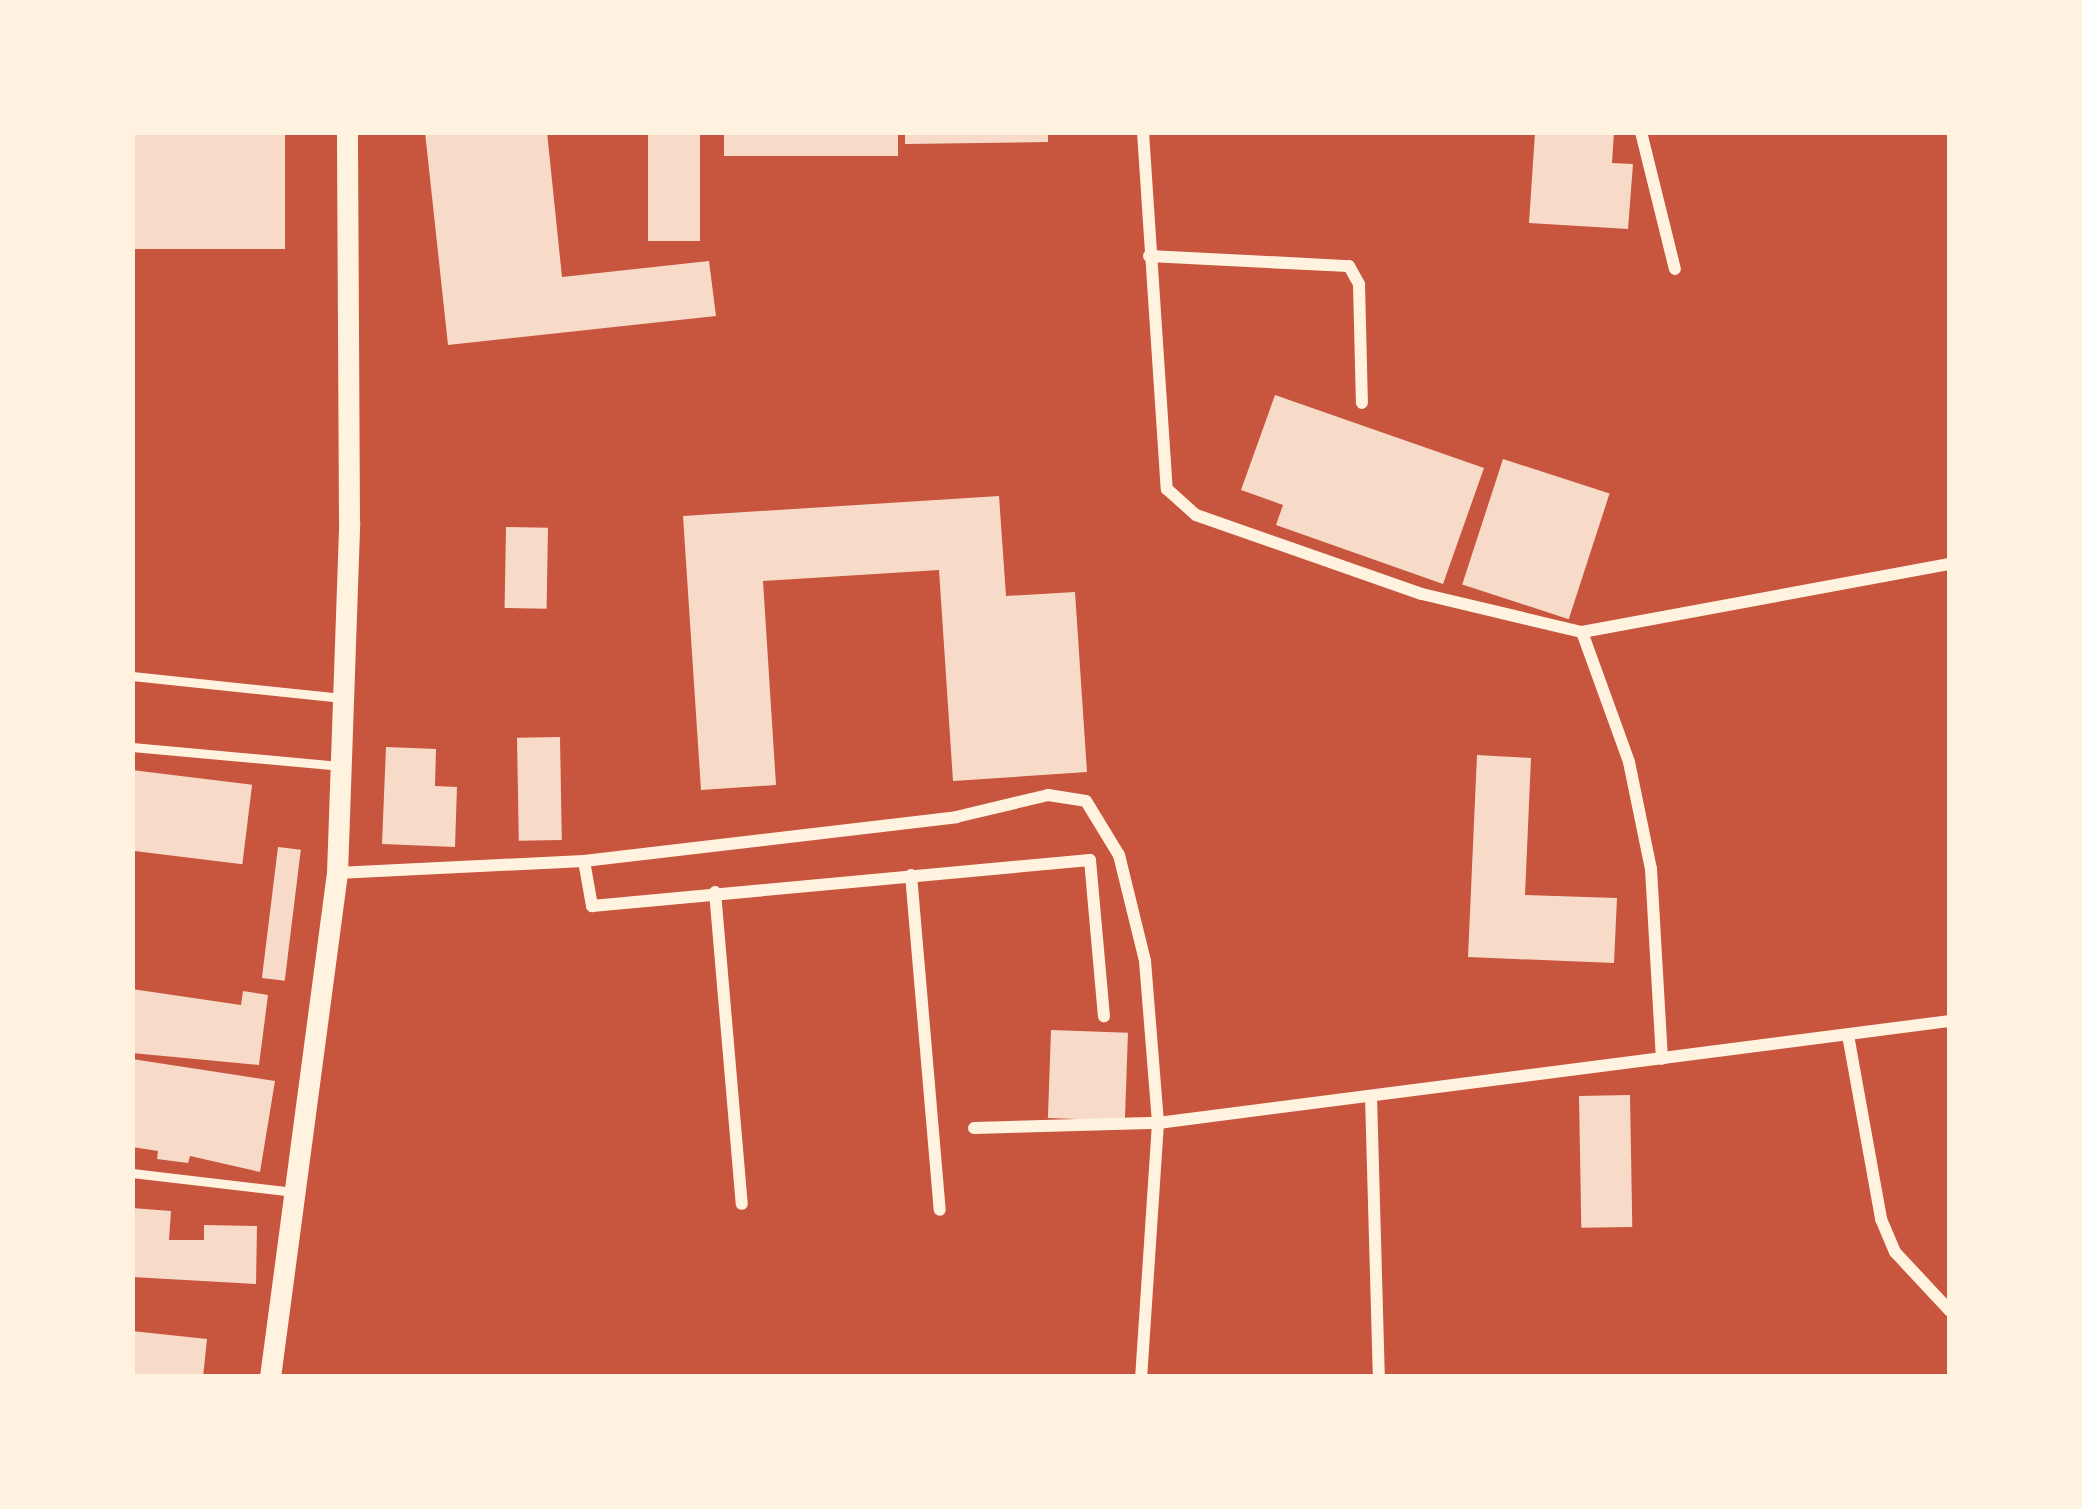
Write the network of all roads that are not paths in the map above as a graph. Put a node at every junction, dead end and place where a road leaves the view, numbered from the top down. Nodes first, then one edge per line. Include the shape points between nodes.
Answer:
1 (347, 132) edge
2 (1143, 132) edge
3 (1641, 132) edge
4 (1150, 256) junction
5 (1675, 269) dead end
6 (1362, 403) dead end
7 (1950, 564) edge
8 (1582, 632) junction
9 (132, 676) edge
10 (345, 698) junction
11 (132, 747) edge
12 (342, 766) junction
13 (584, 861) junction
14 (337, 873) junction
15 (911, 875) junction
16 (715, 892) junction
17 (1104, 1016) dead end
18 (1950, 1021) edge
19 (1848, 1035) junction
20 (1662, 1059) junction
21 (1371, 1096) junction
22 (1158, 1123) junction
23 (974, 1128) dead end
24 (132, 1173) edge
25 (294, 1192) dead end
26 (742, 1204) dead end
27 (940, 1210) dead end
28 (1950, 1311) edge
29 (270, 1377) edge
30 (1142, 1377) edge
31 (1379, 1377) edge

1 - 10 street
2 - 4 street
3 - 5 street
4 - 6 street via 1349,266 1359,284
4 - 8 street via 1167,489 1184,508 1421,594
7 - 8 street
8 - 20 street via 1629,762 1651,868
9 - 10 lane
10 - 12 street
11 - 12 lane
12 - 14 street
13 - 14 street
13 - 16 street via 592,906
13 - 22 street via 1078,797 1104,822 1133,902
14 - 29 street
15 - 16 street
15 - 17 street via 1090,860
15 - 27 street
16 - 26 street
18 - 19 street
19 - 20 street
19 - 28 street via 1881,1219 1895,1252
20 - 21 street
21 - 22 street
21 - 31 street
22 - 23 street
22 - 30 street
24 - 25 lane

